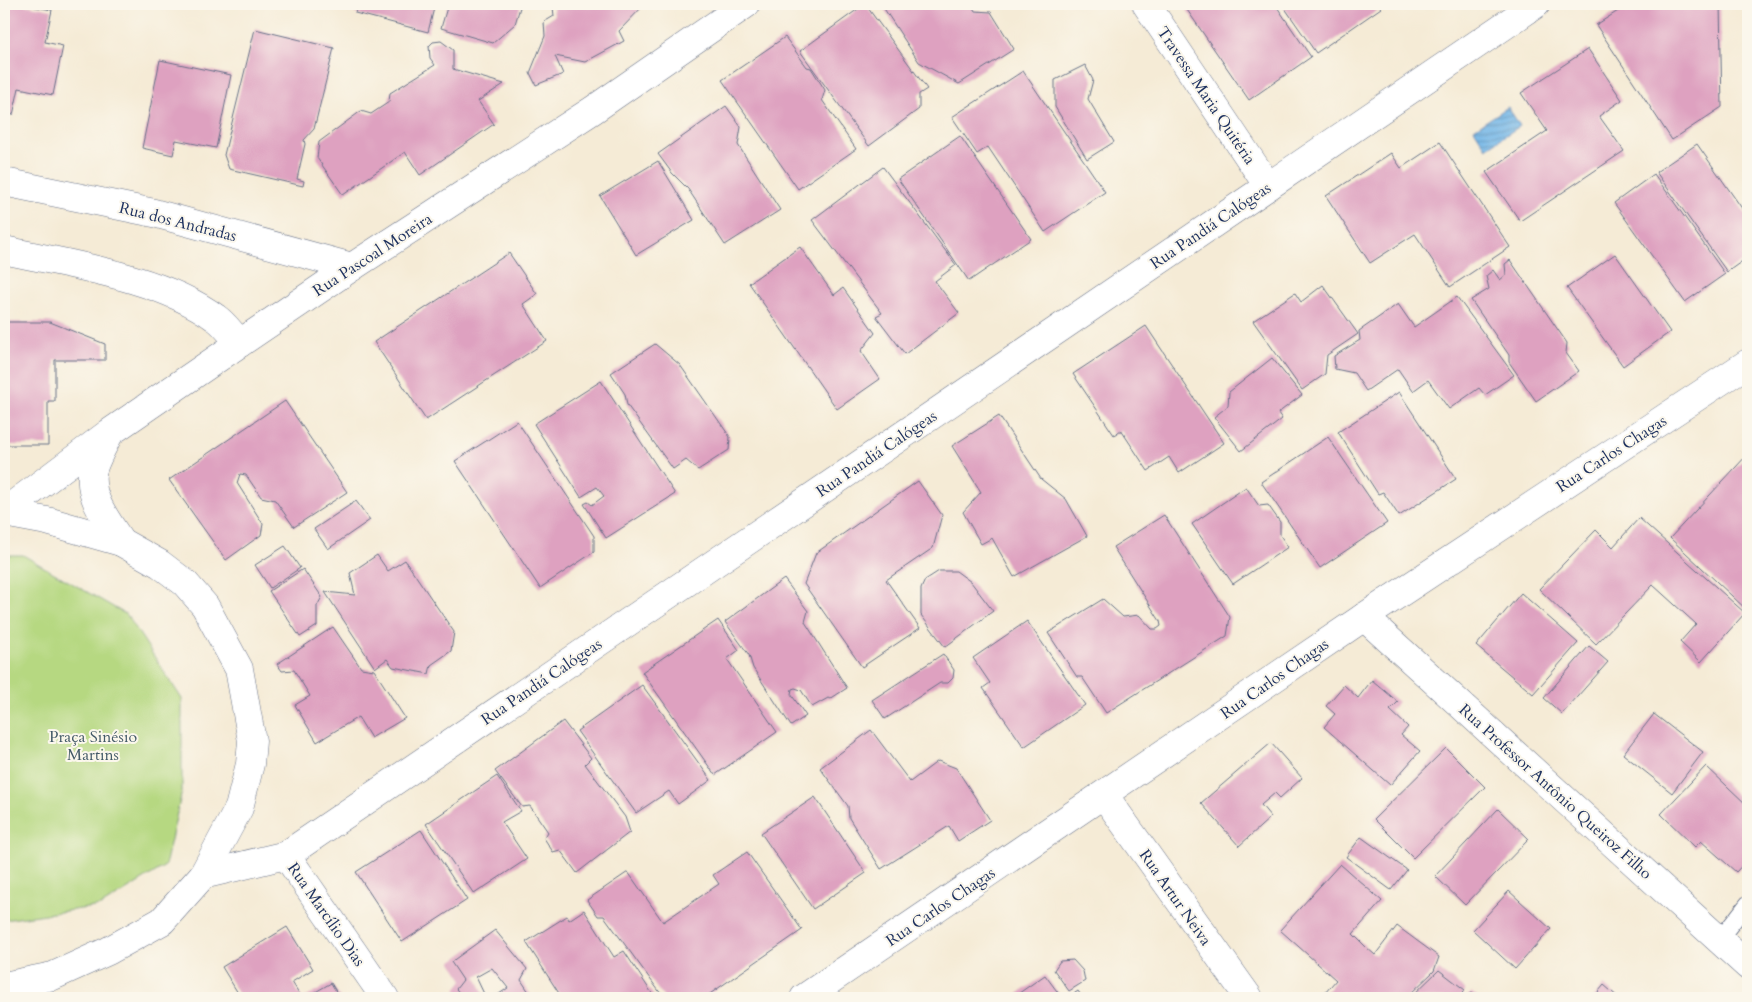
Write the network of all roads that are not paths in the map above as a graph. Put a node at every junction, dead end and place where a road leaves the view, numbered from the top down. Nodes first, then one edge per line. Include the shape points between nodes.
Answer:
1 (746, 4) edge
2 (1146, 4) edge
3 (1536, 4) edge
4 (4, 182) edge
5 (1268, 186) junction
6 (4, 250) edge
7 (352, 267) junction
8 (240, 343) junction
9 (1748, 363) edge
10 (109, 433) junction
11 (4, 513) edge
12 (121, 542) junction
13 (1364, 617) junction
14 (1104, 795) junction
15 (286, 855) junction
16 (203, 875) junction
17 (1748, 903) edge
18 (1719, 940) junction
19 (1748, 966) edge
20 (4, 986) edge
21 (386, 998) edge
22 (804, 998) edge
23 (1249, 998) edge

1 - 7 street, Rua Pascoal Moreira via 593,110
2 - 5 street, Travessa Maria Quitéria
3 - 5 street, Rua Pandiá Calógeas
4 - 7 street, Rua dos Andradas via 154,213
5 - 15 street, Rua Pandiá Calógeas
6 - 8 street via 159,287 192,302 218,319
7 - 8 street, Rua Pascoal Moreira
8 - 10 street, Rua Pascoal Moreira
9 - 13 street, Rua Carlos Chagas
10 - 11 street, Rua Pascoal Moreira
10 - 12 street via 92,474 93,488 98,505
11 - 12 street
12 - 16 street via 160,564 185,583 205,606 238,669 252,741 250,764 239,808
13 - 14 street, Rua Carlos Chagas
13 - 18 street, Rua Professor Antônio Queiroz Filho
14 - 22 street, Rua Carlos Chagas
14 - 23 street, Rua Artur Neiva
15 - 16 street, Rua Pandiá Calógeas
15 - 21 street, Rua Marcílio Dias
16 - 20 street via 162,921 52,976
17 - 18 lane
18 - 19 street, Rua Professor Antônio Queiroz Filho

